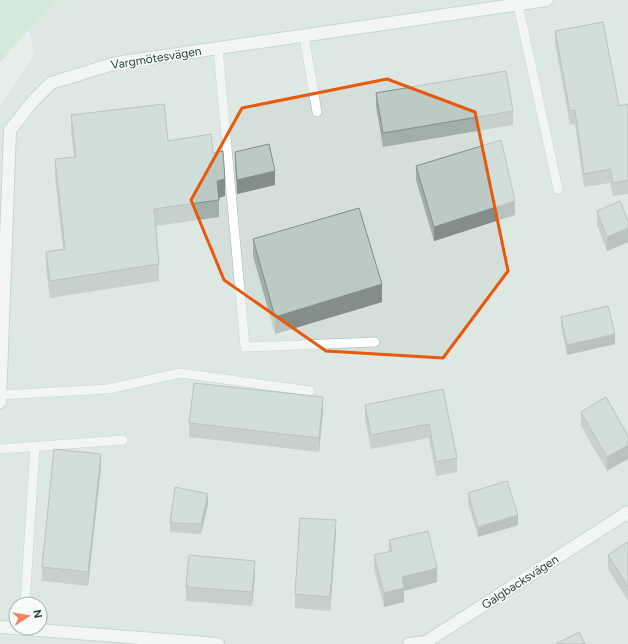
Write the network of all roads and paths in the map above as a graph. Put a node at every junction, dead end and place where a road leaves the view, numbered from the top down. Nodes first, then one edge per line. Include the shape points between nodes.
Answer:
1 (547, 0) edge
2 (518, 5) junction
3 (304, 36) junction
4 (218, 48) junction
5 (317, 112) dead end
6 (558, 189) dead end
7 (375, 342) dead end
8 (310, 390) dead end
9 (0, 395) edge
10 (0, 402) edge
11 (123, 440) dead end
12 (35, 446) junction
13 (0, 449) edge
14 (628, 512) edge
15 (26, 596) edge
16 (48, 631) edge
17 (140, 641) edge
18 (218, 644) edge
19 (409, 644) edge

1 - 2 street, Vargmötesvägen
2 - 3 street, Vargmötesvägen
2 - 6 lane
3 - 4 street, Vargmötesvägen
3 - 5 lane
4 - 7 lane via 245,347
4 - 9 street, Vargmötesvägen via 116,63 52,83 34,100 10,130
8 - 9 lane via 180,373 108,389
9 - 10 street, Vargmötesvägen
11 - 12 lane
12 - 13 lane
12 - 15 lane
14 - 19 street, Galgbacksvägen via 426,642
16 - 17 street
17 - 18 street

